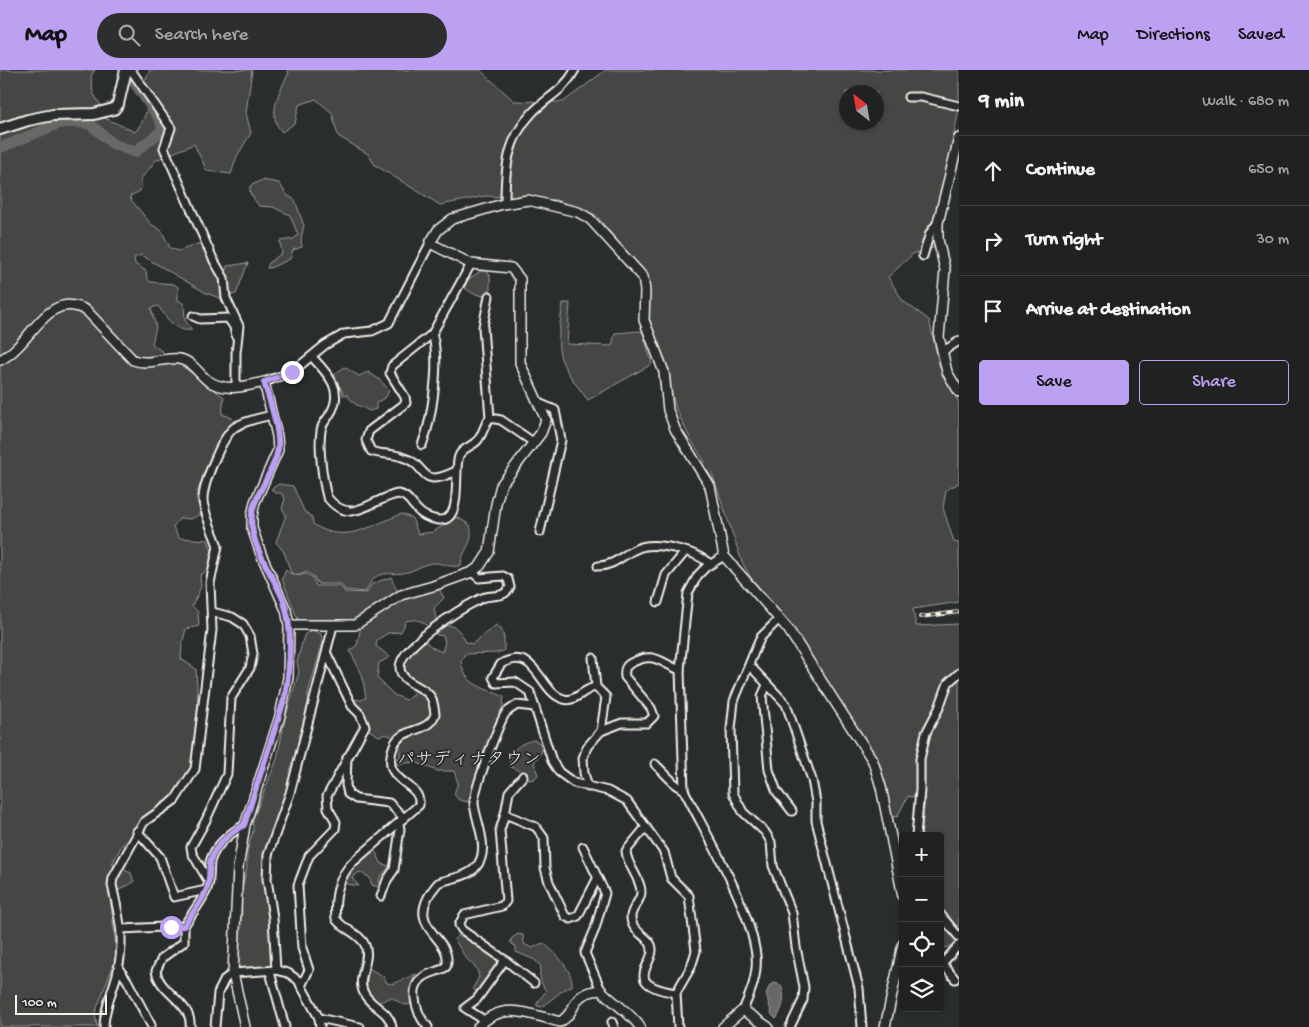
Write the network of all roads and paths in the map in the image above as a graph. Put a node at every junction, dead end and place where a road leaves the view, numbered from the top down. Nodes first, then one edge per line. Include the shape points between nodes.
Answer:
1 (126, 70) edge
2 (131, 70) edge
3 (575, 70) edge
4 (908, 97) dead end
5 (959, 106) edge
6 (0, 129) edge
7 (959, 138) edge
8 (505, 203) junction
9 (938, 222) junction
10 (430, 243) junction
11 (923, 256) dead end
12 (471, 264) junction
13 (489, 296) dead end
14 (193, 316) dead end
15 (432, 334) junction
16 (236, 340) junction
17 (959, 341) edge
18 (942, 352) junction
19 (312, 356) junction
20 (0, 360) edge
21 (264, 382) junction
22 (236, 388) junction
23 (959, 392) edge
24 (541, 404) junction
25 (272, 415) junction
26 (490, 418) junction
27 (533, 442) junction
28 (422, 445) dead end
29 (456, 471) junction
30 (540, 532) dead end
31 (685, 552) junction
32 (724, 556) junction
33 (710, 564) junction
34 (598, 566) dead end
35 (472, 572) junction
36 (658, 602) dead end
37 (212, 612) junction
38 (779, 619) junction
39 (289, 626) junction
40 (333, 626) junction
41 (327, 654) junction
42 (593, 658) dead end
43 (750, 666) junction
44 (680, 670) junction
45 (959, 673) edge
46 (767, 685) junction
47 (596, 687) junction
48 (535, 707) junction
49 (601, 731) junction
50 (347, 757) junction
51 (655, 764) dead end
52 (523, 776) dead end
53 (588, 786) junction
54 (684, 790) junction
55 (792, 811) dead end
56 (505, 814) junction
57 (402, 821) junction
58 (244, 825) junction
59 (646, 827) junction
60 (138, 831) junction
61 (916, 832) edge
62 (583, 847) dead end
63 (899, 855) edge
64 (597, 879) junction
65 (209, 882) junction
66 (206, 890) junction
67 (381, 896) dead end
68 (944, 919) edge
69 (184, 926) junction
70 (122, 929) junction
71 (959, 937) edge
72 (959, 945) edge
73 (505, 960) junction
74 (944, 961) edge
75 (944, 967) edge
76 (118, 969) junction
77 (273, 971) junction
78 (233, 973) junction
79 (899, 973) edge
80 (955, 980) dead end
81 (534, 983) dead end
82 (301, 986) junction
83 (601, 990) junction
84 (676, 993) junction
85 (743, 1010) junction
86 (319, 1018) junction
87 (481, 1024) edge
88 (151, 1025) dead end
89 (765, 1026) edge
90 (104, 1027) edge
91 (190, 1027) edge
92 (215, 1027) edge
93 (245, 1027) edge
94 (285, 1027) edge
95 (320, 1027) edge
96 (356, 1027) edge
97 (392, 1027) edge
98 (428, 1027) edge
99 (640, 1027) edge
100 (678, 1027) edge
101 (723, 1027) edge
102 (790, 1027) edge
103 (862, 1027) edge
104 (885, 1027) edge

1 - 6 main road via 114,109 94,114 53,115
2 - 16 street via 171,128 164,148 212,259 224,278 227,300 239,326
3 - 8 street via 568,84 532,113 513,138 508,152
4 - 5 street
7 - 9 street
8 - 10 street via 452,219 438,230
8 - 32 street via 528,200 583,214 597,224 643,277 644,320 664,372 668,410 710,486
9 - 11 street via 930,233
9 - 18 street via 945,270 939,337
10 - 12 street
10 - 19 street via 389,323 372,332 334,338
12 - 15 street
12 - 24 street via 511,268 520,279 520,363
13 - 26 street via 483,327
14 - 16 street via 200,319 228,318
15 - 28 street via 435,350 431,418
15 - 29 street via 392,366 390,373 406,403 370,431 366,440 371,451 405,457 432,478 440,479
16 - 22 street
17 - 18 street
18 - 23 street via 947,372
19 - 21 street via 292,372
19 - 29 street via 334,382 336,391 332,411 320,432 327,498 335,506 347,511 362,510 394,494 402,494 418,514 442,520 454,511
20 - 22 street via 13,352 50,311 69,304 87,311 133,360 143,363 184,360 215,384
21 - 22 street
21 - 25 street
24 - 27 street via 546,420
24 - 30 street via 555,410 561,440
25 - 37 street via 232,429 210,475 203,502 218,546 210,582
25 - 39 street via 278,450 255,502 252,528 283,601
26 - 27 street via 500,420
26 - 29 street via 476,442 461,453
27 - 35 street via 501,485 489,552
31 - 33 street
31 - 34 street via 646,545 612,564
31 - 36 street via 666,575
32 - 33 street
32 - 38 street
33 - 44 street via 698,575 688,593
35 - 40 street via 401,595 361,623
35 - 57 street via 479,578 503,576 508,579 510,587 501,595 479,599 442,623 416,642 402,660 402,674 429,694 435,714 431,724 395,743 392,769 398,779 414,788 419,796 419,806
37 - 60 street via 196,769 180,795 149,816
37 - 65 street via 232,616 243,624 254,654 250,668 231,698 226,774 191,846
38 - 43 street via 761,638
38 - 63 street via 805,653 873,760
39 - 40 street
39 - 58 street via 285,697
40 - 41 street
41 - 50 street via 352,706 365,722
41 - 77 street via 290,794 268,855
42 - 47 street
43 - 46 street
43 - 102 street via 734,701 731,729 734,793 743,812 771,842 773,866 792,913 804,987
44 - 49 street via 652,657 628,665 624,671 626,677 651,708 653,719 647,723 622,723
44 - 54 street
45 - 61 street via 948,683 926,733 920,759
46 - 55 street via 762,696 769,770 777,792
46 - 103 street via 786,704 812,780 816,821 858,988
47 - 48 street via 564,700 529,663 512,660 501,664 493,682 519,684 530,692
47 - 49 street via 606,697
48 - 53 street via 555,767 568,781
48 - 98 street via 517,705 505,715 478,785 474,804 480,826 481,858 477,867 468,874 438,882 425,905 424,917 429,930 447,950 449,958 446,967 417,983 418,1008
49 - 53 street via 583,758
50 - 57 street via 348,794 356,799 389,803
50 - 82 street via 327,796 328,808 336,822 334,828 309,856 298,885 302,948 309,970
51 - 54 street
52 - 56 street via 509,792
53 - 59 street via 622,797
54 - 85 street via 750,928 756,957 755,981
56 - 64 street via 536,827 544,838 545,868 565,916 571,919 578,916
56 - 73 street via 500,830 506,901 502,906 464,915 459,925
57 - 67 street via 394,870
57 - 97 street via 344,872 338,889 336,914 339,923 364,943 362,988 368,999 388,1016
58 - 65 street via 217,847 210,862
58 - 78 street via 238,868
59 - 84 street via 664,852 671,878 686,891 691,901 696,951
59 - 84 street via 626,851 641,888 631,916 632,923 652,947 644,977 647,982 657,990
60 - 66 street via 160,857 174,897
60 - 70 street via 113,878
62 - 64 street
64 - 83 street via 605,893 584,953
65 - 66 street
66 - 69 street
68 - 71 street
69 - 70 street
69 - 91 street via 184,942 162,958 156,971 159,982 189,1015
70 - 76 street
72 - 74 street
73 - 81 street
73 - 87 street via 476,999 465,1008
75 - 80 street
76 - 88 street
76 - 90 street
77 - 78 street
77 - 82 street via 295,978
77 - 94 street
78 - 92 street via 220,987
78 - 93 street
79 - 104 street
82 - 86 street
83 - 87 street via 589,991 576,999 567,1018 560,1022 508,1010 498,1012
83 - 99 street
84 - 100 street
85 - 89 street
85 - 101 street
86 - 95 street
86 - 96 street

